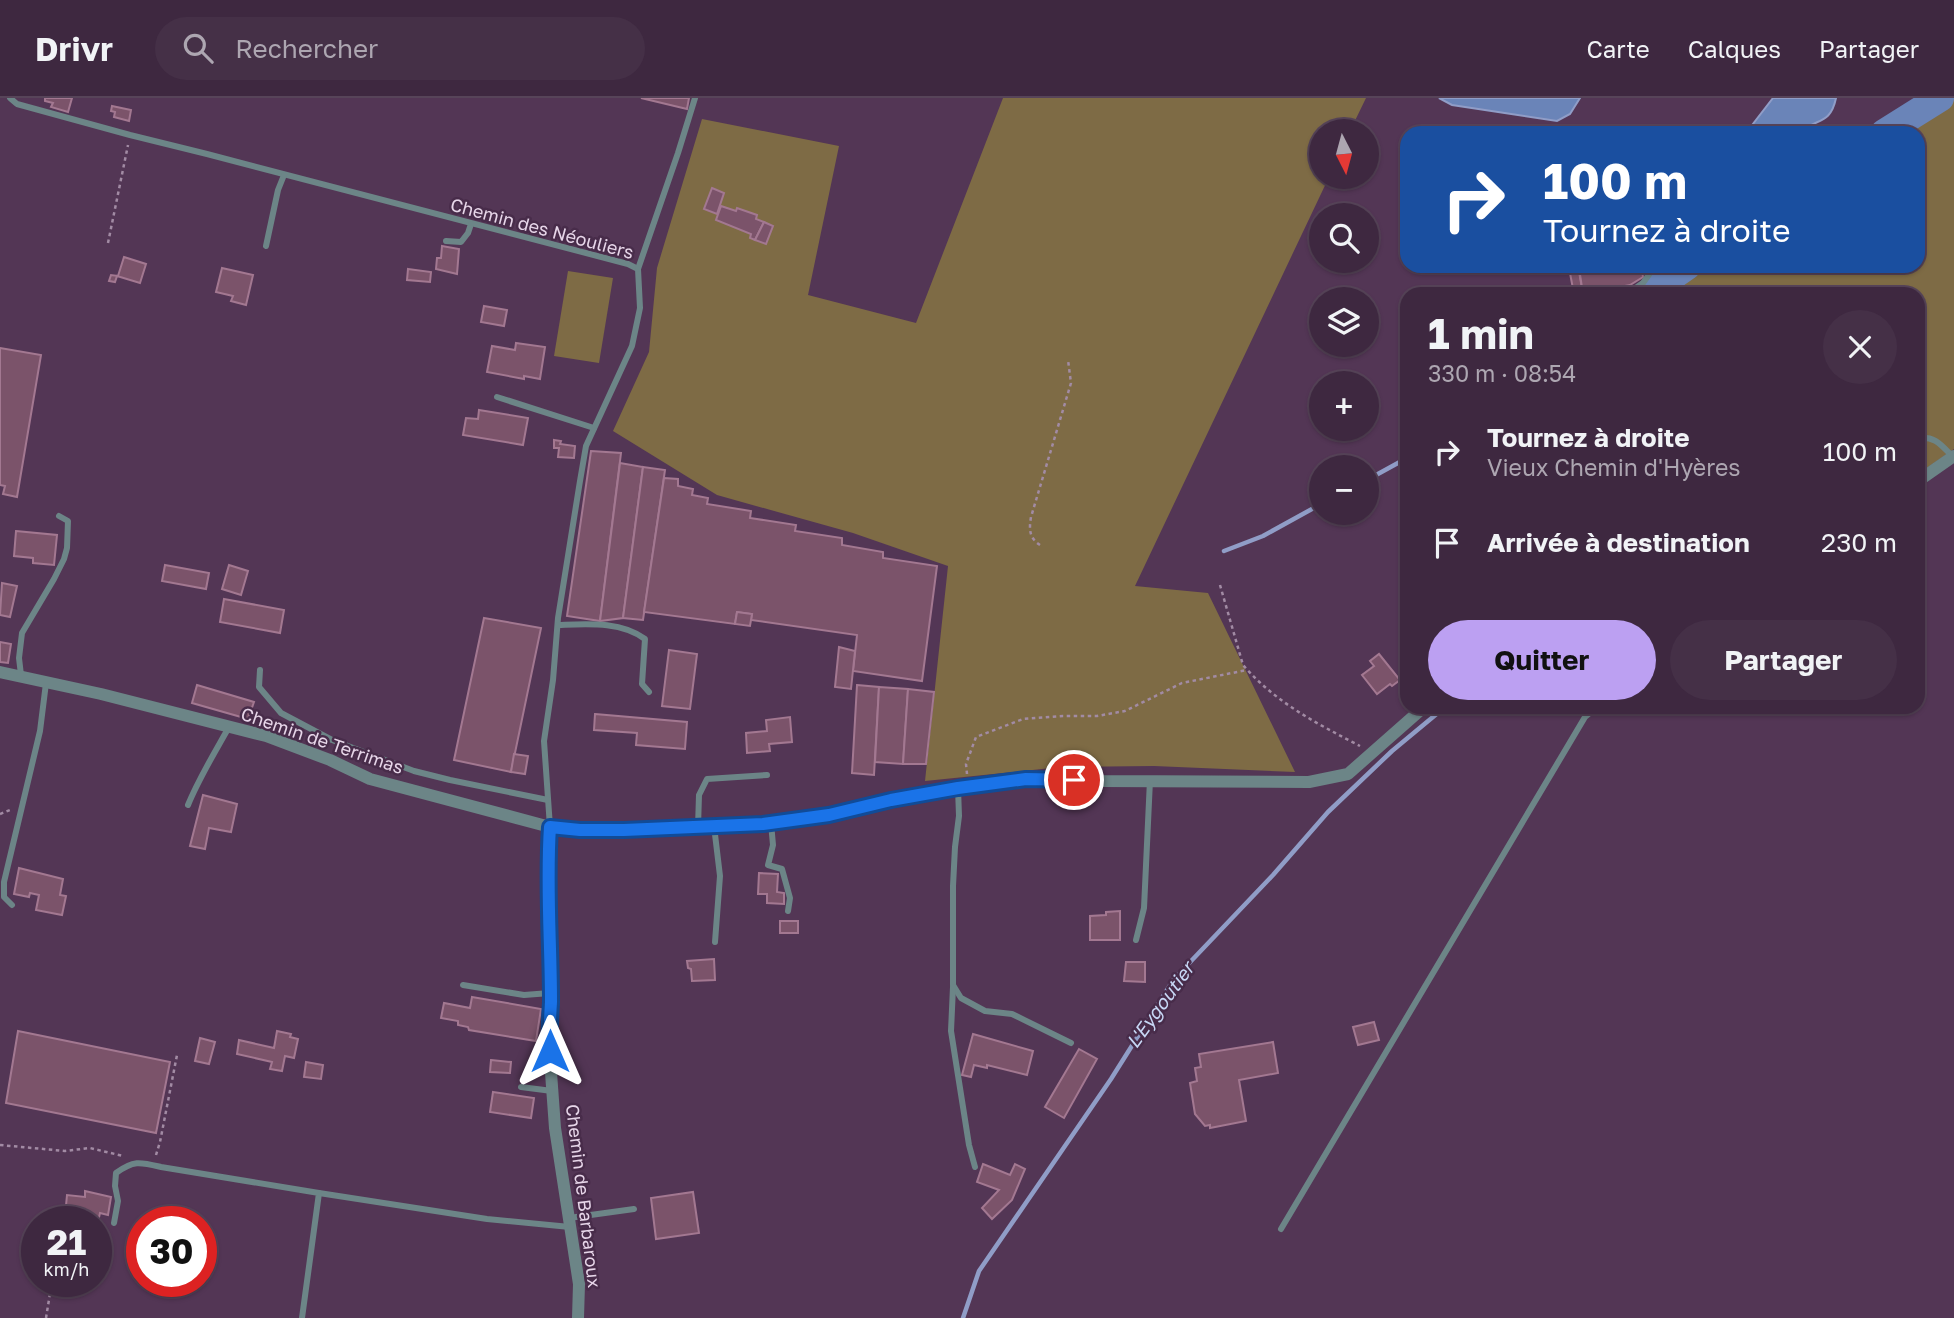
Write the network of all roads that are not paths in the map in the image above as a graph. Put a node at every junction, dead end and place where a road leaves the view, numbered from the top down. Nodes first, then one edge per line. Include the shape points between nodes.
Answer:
1 (10, 98) edge
2 (695, 98) edge
3 (284, 175) junction
4 (471, 224) junction
5 (446, 241) dead end
6 (266, 246) dead end
7 (639, 269) junction
8 (1650, 273) edge
9 (1637, 287) edge
10 (497, 397) dead end
11 (594, 428) junction
12 (1925, 437) edge
13 (1954, 456) edge
14 (1925, 476) edge
15 (59, 516) dead end
16 (558, 625) junction
17 (260, 670) dead end
18 (0, 672) edge
19 (21, 677) junction
20 (46, 683) junction
21 (649, 692) dead end
22 (1416, 714) edge
23 (1589, 714) edge
24 (229, 726) junction
25 (767, 775) dead end
26 (1150, 780) junction
27 (963, 787) junction
28 (548, 800) junction
29 (188, 805) dead end
30 (771, 823) junction
31 (550, 827) junction
32 (698, 827) junction
33 (714, 827) junction
34 (12, 905) dead end
35 (788, 911) dead end
36 (1136, 940) dead end
37 (715, 942) dead end
38 (463, 985) dead end
39 (953, 985) junction
40 (550, 993) junction
41 (1071, 1044) dead end
42 (521, 1087) dead end
43 (552, 1091) junction
44 (975, 1167) dead end
45 (319, 1193) junction
46 (634, 1209) dead end
47 (114, 1223) dead end
48 (570, 1223) junction
49 (1281, 1229) dead end
50 (302, 1318) edge
51 (578, 1318) edge

1 - 3 lane, Chemin des Néouliers via 17,104
2 - 7 lane
3 - 4 lane, Chemin des Néouliers
3 - 6 lane
4 - 5 lane via 461,242
4 - 7 lane, Chemin des Néouliers
7 - 11 lane, Chemin des Néouliers via 640,308 632,346
8 - 9 lane
10 - 11 lane
11 - 16 lane, Chemin des Néouliers via 586,446
12 - 13 lane
13 - 14 street
15 - 19 lane via 68,521 67,548 22,633
16 - 21 lane via 613,626 637,633 645,639 642,684
16 - 28 lane, Chemin des Néouliers via 544,741
17 - 28 lane via 259,687 281,713 332,740 414,771
18 - 19 street, Chemin de Terrimas
19 - 20 street, Chemin de Terrimas
20 - 24 street, Chemin de Terrimas
20 - 34 lane via 40,731 4,882 4,897
22 - 26 street, Chemin de Terrimas via 1348,774 1309,782
23 - 49 lane
24 - 29 lane
24 - 31 street, Chemin de Terrimas via 330,760 370,779
25 - 32 lane via 707,779 699,795
26 - 27 street, Chemin de Terrimas via 1026,779
26 - 36 lane via 1144,908
27 - 30 street, Chemin de Terrimas
27 - 39 lane via 953,886
28 - 31 lane, Chemin des Néouliers
30 - 33 street, Chemin de Terrimas
30 - 35 lane via 773,845 768,865 782,869 790,898
31 - 32 street, Chemin de Terrimas
31 - 40 street, Chemin de Barbaroux
32 - 33 street, Chemin de Terrimas
33 - 37 lane via 720,876
38 - 40 lane via 524,995
39 - 41 lane via 961,998 985,1011 1012,1014
39 - 44 lane via 951,1031
40 - 43 street, Chemin de Barbaroux
42 - 43 lane
43 - 48 street, Chemin de Barbaroux
45 - 47 lane via 139,1161 116,1173
45 - 48 lane via 487,1219
45 - 50 lane
46 - 48 lane
48 - 51 street, Chemin de Barbaroux via 579,1284

